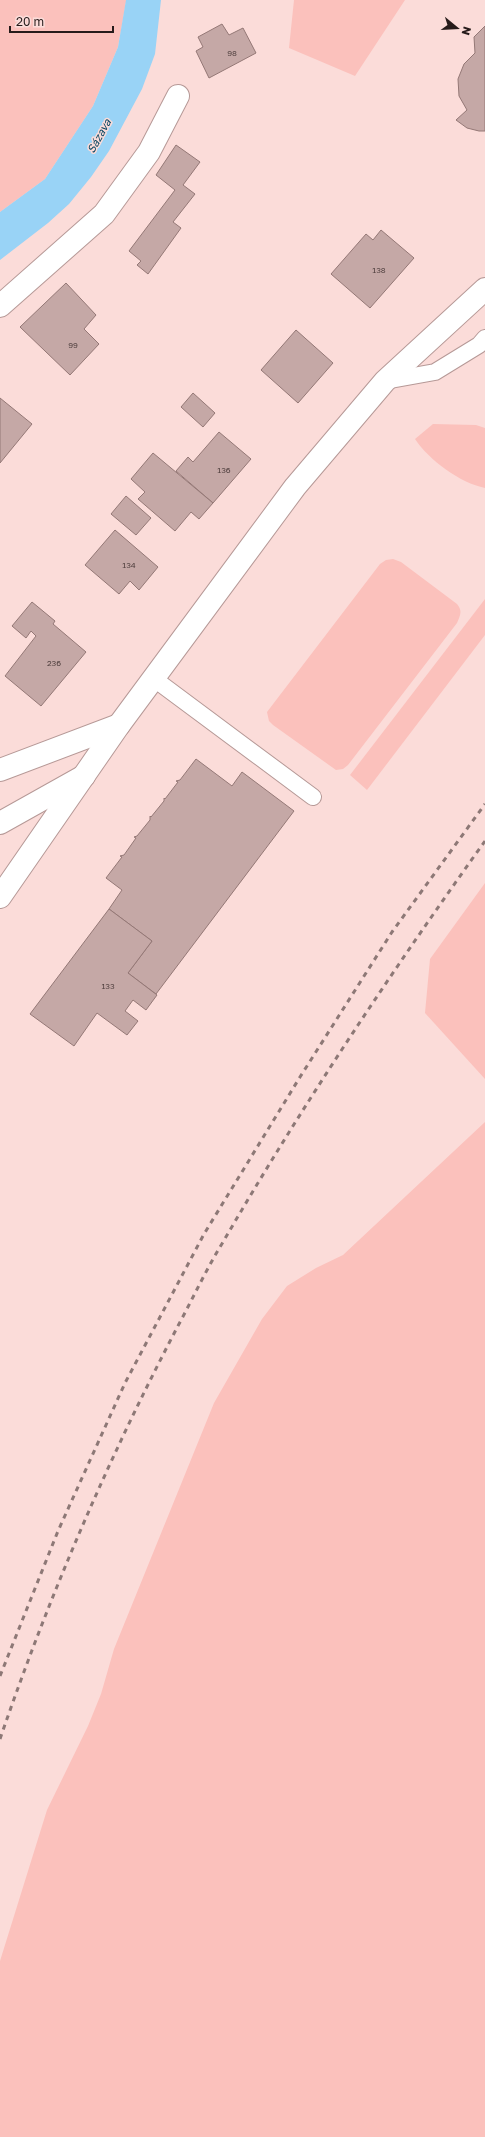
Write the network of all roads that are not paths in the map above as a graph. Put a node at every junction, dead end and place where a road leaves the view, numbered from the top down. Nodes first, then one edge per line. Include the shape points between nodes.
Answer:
1 (178, 96) dead end
2 (485, 289) edge
3 (0, 306) edge
4 (485, 338) edge
5 (385, 381) junction
6 (153, 678) junction
7 (119, 725) junction
8 (0, 770) edge
9 (84, 776) junction
10 (313, 797) dead end
11 (0, 823) edge
12 (0, 897) edge

1 - 3 street via 149,152 104,214
2 - 5 street
4 - 5 lane via 479,345 435,372
5 - 6 street via 295,487
6 - 7 street
6 - 10 lane
7 - 8 street
7 - 9 street
9 - 11 street
9 - 12 street

